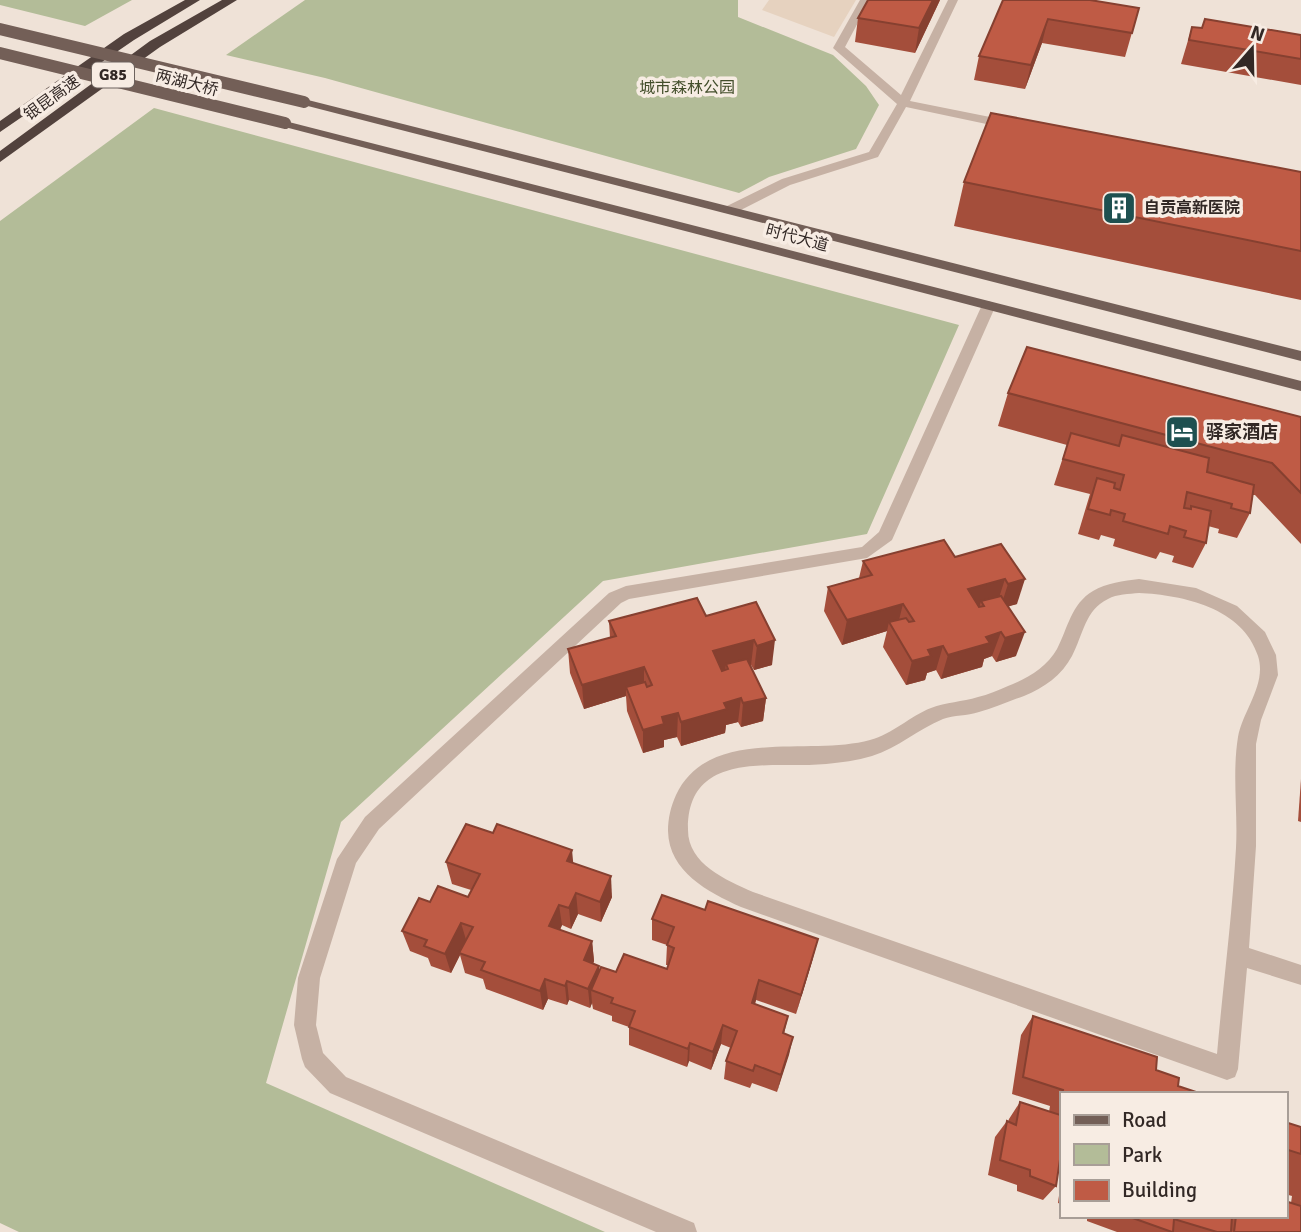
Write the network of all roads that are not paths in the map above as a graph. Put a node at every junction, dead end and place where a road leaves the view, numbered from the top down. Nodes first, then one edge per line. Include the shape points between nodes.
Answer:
1 (194, 0) edge
2 (231, 0) edge
3 (865, 0) edge
4 (953, 0) edge
5 (0, 29) edge
6 (0, 53) edge
7 (903, 103) junction
8 (285, 123) joint
9 (1018, 126) edge
10 (0, 128) edge
11 (0, 158) edge
12 (730, 210) junction
13 (989, 305) junction
14 (1301, 356) edge
15 (1301, 386) edge
16 (1236, 954) junction
17 (1301, 975) edge
18 (685, 1232) edge

1 - 10 highway, 银昆高速 / G85 via 129,37
2 - 11 highway, 银昆高速 / G85 via 155,44
3 - 7 lane via 839,48
4 - 7 lane
5 - 12 main road, 时代大道, bridge
6 - 8 main road, 两湖大桥, bridge
7 - 9 lane
7 - 12 lane via 874,153 786,182
8 - 13 main road, 时代大道
12 - 14 main road, 时代大道
13 - 15 main road, 时代大道
13 - 18 lane via 886,536 867,552 615,598 372,823 347,859 309,978 304,1025 313,1059 338,1085
16 - 16 lane via 1227,1069 724,890 690,863 679,843 681,806 704,772 726,760 755,755 821,756 874,747 939,713 1023,689 1060,660 1082,611 1098,596 1139,586 1184,590 1233,612 1266,653 1271,674 1249,728 1244,776 1246,849
16 - 17 lane

